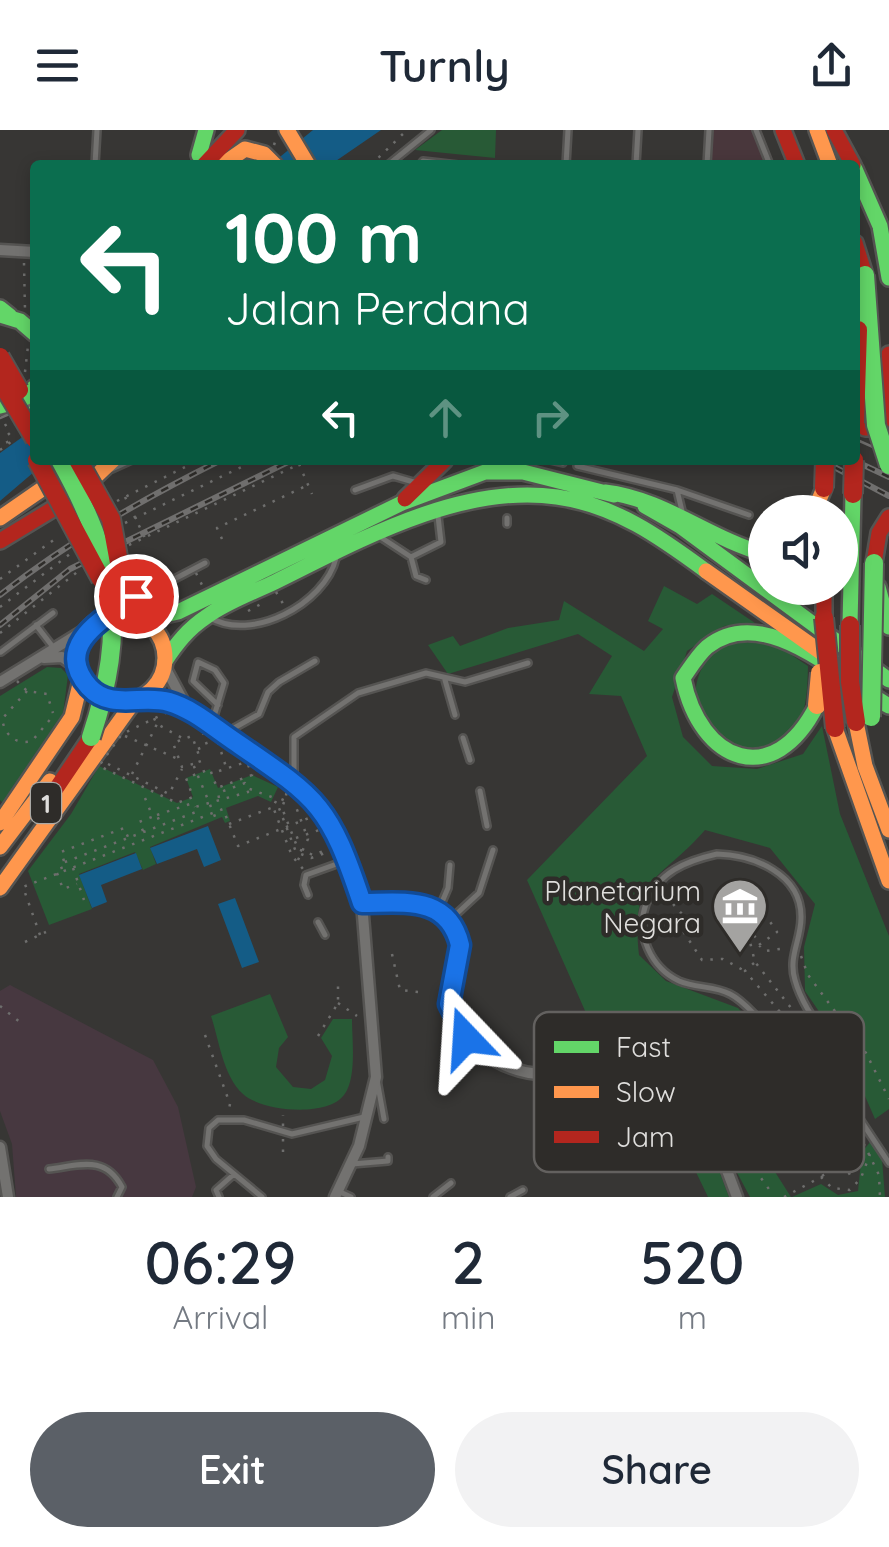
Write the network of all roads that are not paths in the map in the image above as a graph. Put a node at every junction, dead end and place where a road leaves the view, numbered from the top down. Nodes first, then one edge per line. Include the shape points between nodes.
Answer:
1 (97, 130) edge
2 (206, 130) edge
3 (222, 130) edge
4 (237, 130) edge
5 (431, 130) edge
6 (568, 130) edge
7 (638, 130) edge
8 (709, 130) edge
9 (756, 130) edge
10 (782, 130) edge
11 (816, 130) edge
12 (834, 130) edge
13 (287, 132) edge
14 (270, 159) edge
15 (95, 160) edge
16 (198, 160) edge
17 (200, 160) edge
18 (200, 160) edge
19 (227, 160) edge
20 (305, 160) edge
21 (394, 160) edge
22 (566, 160) edge
23 (636, 160) edge
24 (707, 160) edge
25 (768, 160) edge
26 (795, 160) edge
27 (828, 160) edge
28 (850, 160) edge
29 (860, 181) edge
30 (0, 250) edge
31 (30, 251) edge
32 (860, 276) edge
33 (889, 278) edge
34 (889, 354) edge
35 (0, 357) edge
36 (0, 380) edge
37 (29, 382) edge
38 (860, 405) edge
39 (30, 408) edge
40 (887, 419) edge
41 (12, 423) edge
42 (860, 425) edge
43 (860, 425) edge
44 (889, 438) edge
45 (30, 449) edge
46 (40, 465) edge
47 (51, 465) edge
48 (63, 465) edge
49 (80, 465) edge
50 (108, 465) edge
51 (121, 465) edge
52 (440, 465) edge
53 (508, 465) edge
54 (824, 465) edge
55 (854, 465) edge
56 (889, 465) edge
57 (577, 466) dead end
58 (519, 468) junction
59 (96, 476) joint
60 (418, 483) junction
61 (45, 487) dead end
62 (824, 488) junction
63 (355, 490) dead end
64 (677, 490) junction
65 (605, 492) junction
66 (821, 495) edge
67 (824, 495) edge
68 (402, 502) junction
69 (56, 507) dead end
70 (437, 514) junction
71 (683, 515) junction
72 (748, 515) edge
73 (889, 517) edge
74 (0, 518) edge
75 (378, 537) junction
76 (0, 541) edge
77 (748, 549) edge
78 (337, 555) junction
79 (411, 557) junction
80 (205, 563) dead end
81 (874, 563) junction
82 (426, 580) dead end
83 (105, 589) junction
84 (136, 596) junction
85 (824, 605) edge
86 (52, 613) dead end
87 (208, 616) junction
88 (824, 618) junction
89 (143, 620) junction
90 (36, 626) junction
91 (889, 627) edge
92 (88, 628) junction
93 (55, 650) junction
94 (1, 652) edge
95 (34, 661) junction
96 (314, 661) dead end
97 (528, 663) dead end
98 (165, 664) junction
99 (81, 673) junction
100 (445, 680) junction
101 (889, 680) edge
102 (0, 682) edge
103 (135, 700) junction
104 (889, 702) edge
105 (218, 705) junction
106 (456, 715) dead end
107 (188, 716) junction
108 (864, 719) junction
109 (205, 728) junction
110 (86, 735) junction
111 (220, 738) junction
112 (463, 738) dead end
113 (470, 760) dead end
114 (294, 780) junction
115 (480, 791) dead end
116 (0, 823) edge
117 (486, 826) dead end
118 (889, 830) edge
119 (0, 847) edge
120 (493, 850) dead end
121 (348, 860) junction
122 (450, 865) dead end
123 (0, 868) edge
124 (889, 881) edge
125 (0, 888) edge
126 (308, 895) dead end
127 (362, 903) junction
128 (438, 910) junction
129 (449, 920) junction
130 (318, 922) dead end
131 (325, 935) dead end
132 (752, 1012) edge
133 (810, 1012) edge
134 (534, 1075) edge
135 (376, 1078) junction
136 (369, 1116) junction
137 (384, 1119) dead end
138 (864, 1126) edge
139 (0, 1147) edge
140 (388, 1156) dead end
141 (889, 1163) edge
142 (352, 1164) junction
143 (49, 1169) dead end
144 (727, 1172) edge
145 (234, 1175) junction
146 (451, 1183) dead end
147 (524, 1190) dead end
148 (336, 1194) edge
149 (8, 1197) edge
150 (117, 1197) edge
151 (219, 1197) edge
152 (262, 1197) edge
153 (352, 1197) edge
154 (433, 1197) edge
155 (510, 1197) edge
156 (736, 1197) edge

1 - 15 lane
2 - 16 main road
3 - 17 main road
4 - 18 main road
5 - 21 lane
6 - 22 lane
7 - 23 lane
8 - 24 lane
9 - 25 lane
10 - 26 main road
11 - 27 main road
12 - 28 main road
13 - 20 main road
14 - 19 main road via 238,150
29 - 33 main road via 880,226
30 - 31 street
32 - 56 main road, bridge via 873,312 878,445
34 - 40 main road
35 - 39 main road, bridge
36 - 41 main road, bridge
37 - 41 main road
38 - 40 main road
40 - 42 main road via 878,428
41 - 45 main road
43 - 44 main road
46 - 83 main road, bridge
47 - 83 main road, 1, bridge via 84,522
48 - 83 main road, 1, bridge via 103,542
49 - 83 main road, bridge via 118,540
50 - 59 main road
51 - 59 lane
52 - 60 main road
53 - 58 main road
54 - 62 main road, bridge
55 - 108 main road, bridge via 850,682
57 - 64 lane
58 - 65 main road
58 - 68 main road via 468,476
60 - 63 lane via 393,476
60 - 68 main road
61 - 74 main road
62 - 66 main road
62 - 67 main road
64 - 71 lane
64 - 72 lane
65 - 71 main road via 633,493
65 - 101 main road via 680,526
68 - 89 main road via 178,612
69 - 76 main road
70 - 75 main road
70 - 79 lane via 441,542
70 - 104 main road via 519,494 577,499 604,509 672,544
71 - 77 main road
73 - 81 main road
75 - 78 main road
75 - 79 lane
78 - 87 main road
78 - 87 lane via 330,580 311,598 266,621 236,628
79 - 82 lane via 416,576
80 - 84 lane
81 - 91 main road
81 - 108 main road, bridge
83 - 84 lane
83 - 84 lane via 130,574
83 - 89 main road via 127,614
83 - 92 main road
83 - 110 main road, 1 via 103,659
83 - 110 main road, 1, bridge via 116,648 107,694
85 - 88 main road
86 - 90 lane
87 - 98 main road via 180,638
88 - 104 main road, bridge via 817,705 810,724 782,754 730,755 692,722 683,678 709,642 729,632 795,646
88 - 124 main road, bridge via 835,728
89 - 98 main road via 159,634
90 - 93 lane
90 - 94 lane
92 - 93 street
92 - 99 main road via 78,652
93 - 95 street
95 - 99 street via 58,656
95 - 102 street
96 - 111 lane via 279,682 258,714
97 - 100 lane via 465,682
98 - 103 main road via 152,690
98 - 107 street
99 - 103 main road via 104,698
99 - 116 main road via 72,718
100 - 106 lane
100 - 114 lane via 426,673 358,693 294,737
103 - 107 street via 161,700
103 - 125 main road
105 - 105 lane via 224,683 198,662 193,681
105 - 109 lane
107 - 109 street
108 - 118 main road via 866,766
109 - 111 street
110 - 119 main road, 1
110 - 123 main road, 1
111 - 114 street
112 - 113 lane
114 - 121 street via 329,818
115 - 117 lane
120 - 129 lane via 479,893
121 - 126 lane via 306,875
121 - 127 street
122 - 128 lane
127 - 128 street via 420,903
127 - 135 street
128 - 129 street
129 - 134 street via 461,952 449,1004 466,1038
130 - 131 lane
132 - 133 lane via 728,993 676,980 649,952 644,907 662,877 680,865 739,855 761,861 796,894 802,913 794,978
135 - 136 street
135 - 137 lane
136 - 142 street
136 - 145 lane via 292,1134 218,1120 206,1136 216,1159
138 - 141 lane
139 - 149 street
140 - 142 lane
142 - 148 street
143 - 150 lane via 96,1162 113,1170 122,1187
144 - 156 street
145 - 151 lane via 216,1190
145 - 152 lane
146 - 154 lane
147 - 155 lane
148 - 153 lane

